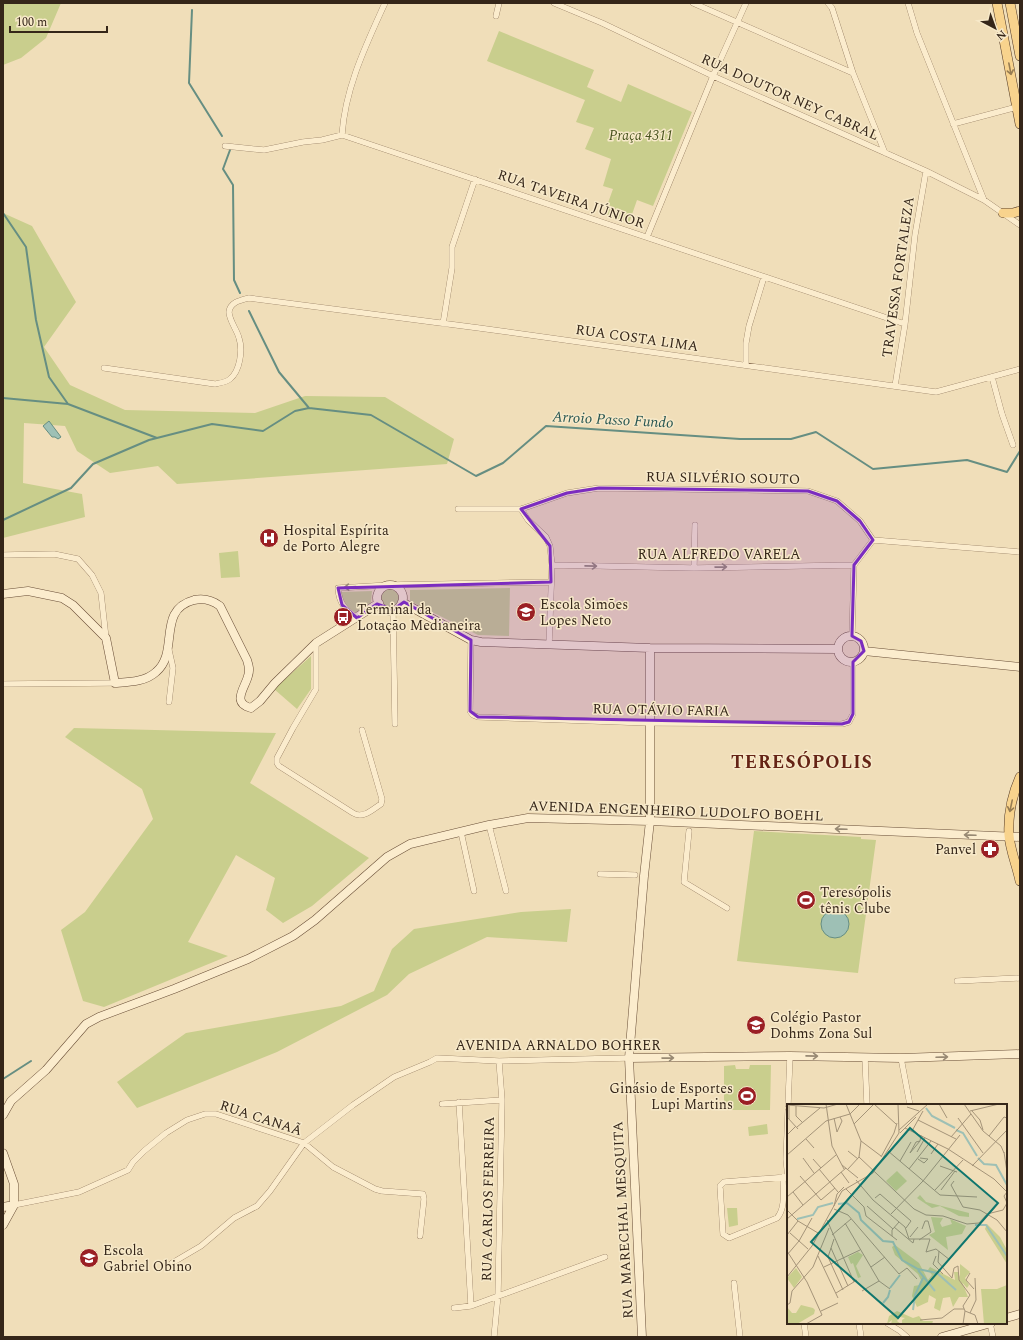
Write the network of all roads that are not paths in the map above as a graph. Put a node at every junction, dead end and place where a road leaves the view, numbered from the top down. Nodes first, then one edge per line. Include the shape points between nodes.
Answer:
1 (385, 3) edge
2 (499, 3) edge
3 (554, 3) edge
4 (693, 3) edge
5 (746, 3) edge
6 (828, 3) edge
7 (908, 3) edge
8 (997, 3) edge
9 (1010, 3) edge
10 (496, 16) dead end
11 (737, 23) junction
12 (1020, 56) edge
13 (853, 73) junction
14 (714, 76) junction
15 (1017, 107) junction
16 (953, 124) junction
17 (1020, 124) edge
18 (342, 135) junction
19 (225, 146) dead end
20 (885, 153) junction
21 (926, 171) junction
22 (475, 179) junction
23 (984, 200) junction
24 (1020, 211) edge
25 (1003, 213) junction
26 (1020, 226) edge
27 (647, 237) junction
28 (764, 277) junction
29 (443, 324) junction
30 (905, 324) junction
31 (746, 365) junction
32 (104, 368) dead end
33 (1020, 369) edge
34 (992, 377) junction
35 (895, 386) junction
36 (1013, 445) dead end
37 (458, 509) dead end
38 (521, 509) junction
39 (694, 525) dead end
40 (873, 540) junction
41 (1020, 552) edge
42 (3, 555) edge
43 (854, 565) junction
44 (552, 566) junction
45 (694, 568) junction
46 (552, 582) junction
47 (389, 585) junction
48 (3, 594) edge
49 (402, 602) junction
50 (379, 604) junction
51 (393, 610) junction
52 (357, 618) junction
53 (852, 636) junction
54 (106, 638) junction
55 (471, 640) junction
56 (316, 643) junction
57 (549, 644) junction
58 (168, 648) junction
59 (650, 648) junction
60 (838, 649) junction
61 (864, 651) junction
62 (853, 662) junction
63 (1020, 667) edge
64 (115, 683) junction
65 (3, 684) edge
66 (169, 702) dead end
67 (649, 722) junction
68 (395, 724) dead end
69 (362, 730) dead end
70 (1020, 777) edge
71 (650, 821) junction
72 (489, 825) junction
73 (689, 831) dead end
74 (461, 832) junction
75 (1009, 836) junction
76 (1020, 837) edge
77 (600, 874) dead end
78 (635, 875) dead end
79 (1020, 881) edge
80 (474, 891) dead end
81 (506, 891) dead end
82 (727, 908) dead end
83 (1020, 978) edge
84 (957, 981) dead end
85 (1020, 1054) edge
86 (790, 1056) junction
87 (629, 1058) junction
88 (865, 1058) junction
89 (901, 1058) junction
90 (499, 1061) junction
91 (502, 1100) junction
92 (459, 1102) junction
93 (442, 1104) dead end
94 (788, 1104) edge
95 (867, 1104) edge
96 (910, 1104) edge
97 (3, 1114) edge
98 (787, 1135) edge
99 (304, 1143) junction
100 (3, 1153) edge
101 (786, 1178) edge
102 (14, 1205) junction
103 (3, 1207) edge
104 (3, 1225) edge
105 (420, 1236) dead end
106 (605, 1257) dead end
107 (172, 1263) dead end
108 (734, 1283) dead end
109 (498, 1295) junction
110 (471, 1306) junction
111 (454, 1308) dead end
112 (1020, 1314) edge
113 (1007, 1318) edge
114 (804, 1324) edge
115 (858, 1324) edge
116 (889, 1324) edge
117 (987, 1324) edge
118 (990, 1324) edge
119 (494, 1337) edge
120 (642, 1337) edge
121 (740, 1337) edge
122 (806, 1337) edge
123 (861, 1337) edge
124 (906, 1337) edge
125 (942, 1337) edge
126 (993, 1337) edge

1 - 18 street via 360,61 343,114
2 - 10 street
3 - 14 street, RUA DOUTOR NEY CABRAL
4 - 11 street
5 - 11 street
6 - 13 street via 832,8
7 - 16 street via 917,34
8 -> 15 main road
9 - 12 main road
11 - 13 street
11 - 14 street
13 - 20 street
14 - 20 street, RUA DOUTOR NEY CABRAL
14 - 27 street
15 - 16 street
15 - 17 main road
16 - 23 street
18 - 19 street via 264,150
18 - 22 street, RUA TAVEIRA JÚNIOR
20 - 21 street, RUA DOUTOR NEY CABRAL
21 - 23 street, RUA DOUTOR NEY CABRAL
21 - 30 street, TRAVESSA FORTALEZA via 914,235
22 - 27 street, RUA TAVEIRA JÚNIOR
22 - 29 street via 452,247 452,268
23 - 25 street, RUA DOUTOR NEY CABRAL
24 - 25 main road
25 - 26 street, RUA DOUTOR NEY CABRAL
27 - 28 street, RUA TAVEIRA JÚNIOR
28 - 30 street, RUA TAVEIRA JÚNIOR
28 - 31 street via 749,326
29 - 31 street, RUA COSTA LIMA
29 - 32 street, RUA COSTA LIMA via 248,298 238,301 229,312 242,347 236,372 229,380 215,384
30 - 35 street, TRAVESSA FORTALEZA
31 - 35 street, RUA COSTA LIMA
33 - 34 street, RUA COSTA LIMA
34 - 35 street, RUA COSTA LIMA via 936,392
34 - 36 street
37 - 38 street, RUA SILVÉRIO SOUTO
38 - 40 street, RUA SILVÉRIO SOUTO via 567,493 599,488 808,491 837,501 860,522
38 - 44 street via 528,520 546,537 550,546
39 - 45 street
40 - 41 street
40 - 43 street
42 - 54 street via 54,554 78,559 92,575 101,593
45 -> 43 street, RUA ALFREDO VARELA
43 - 53 street
44 -> 45 street, RUA ALFREDO VARELA
44 - 46 street
46 - 47 street
46 - 57 street
47 - 49 street via 400,590
47 - 50 street via 379,591
47 -> 52 street via 338,588 338,597 342,605
48 - 54 street via 28,591 62,598
49 - 51 street
49 - 55 street
50 - 51 street via 384,609
50 - 52 street
51 - 68 street
52 - 56 street
53 - 60 street via 840,642
53 - 61 street via 861,641
54 - 64 street
55 - 57 street
55 - 67 street, RUA OTÁVIO FARIA via 470,711 473,715
56 - 58 street via 251,708 240,700 250,668 220,606 201,599 186,603 172,618
56 - 69 street via 316,689 277,758 277,763 353,813 362,816 381,804 382,799
57 - 59 street
58 - 64 street via 164,662 157,672 146,679
58 - 66 street via 173,668
59 - 60 street
59 - 67 street, RUA MARECHAL MESQUITA
60 - 62 street via 840,656 846,661
61 - 62 street via 858,660
61 - 63 street
62 - 67 street, RUA OTÁVIO FARIA via 852,714 849,722
64 - 65 street
67 - 71 street, RUA MARECHAL MESQUITA
70 -> 75 main road via 1015,787 1009,816
71 - 72 street, AVENIDA ENGENHEIRO LUDOLFO BOEHL via 528,818
75 -> 71 street, AVENIDA ENGENHEIRO LUDOLFO BOEHL
71 - 87 street, RUA MARECHAL MESQUITA
72 - 74 street, AVENIDA ENGENHEIRO LUDOLFO BOEHL
72 - 81 street
73 - 82 street via 684,882
74 - 80 street
74 - 97 street, AVENIDA ENGENHEIRO LUDOLFO BOEHL via 410,844 387,857 293,936 248,959 86,1024 46,1070 11,1102
75 - 76 street, AVENIDA ENGENHEIRO LUDOLFO BOEHL
75 - 79 main road
77 - 78 street
83 - 84 street
89 -> 85 street, AVENIDA ARNALDO BOHRER
87 -> 86 street, AVENIDA ARNALDO BOHRER
86 -> 88 street, AVENIDA ARNALDO BOHRER
86 - 94 street
87 - 90 street, AVENIDA ARNALDO BOHRER
87 - 120 street, RUA MARECHAL MESQUITA
88 - 89 street, AVENIDA ARNALDO BOHRER
88 - 95 street
89 - 96 street
90 - 91 street, RUA CARLOS FERREIRA
90 - 99 street, AVENIDA ARNALDO BOHRER via 437,1058 394,1077
91 - 92 street
91 - 109 street, RUA CARLOS FERREIRA
92 - 93 street
92 - 110 street
98 - 101 street
99 - 102 street, RUA CANAÃ via 216,1114 205,1114 187,1120 166,1133 133,1162 128,1170 79,1192
99 - 105 street, RUA CANAÃ via 333,1167 375,1189 423,1194
99 - 107 street, AVENIDA ARNALDO BOHRER via 258,1206 234,1218 202,1246
100 - 102 street via 14,1184
101 - 101 street via 724,1182 720,1186 725,1237 729,1238 777,1218 783,1208
102 - 103 street
102 - 104 street
106 - 109 street
108 - 121 street
109 - 110 street
109 - 119 street, RUA CARLOS FERREIRA
110 - 111 street
112 - 113 street
114 - 122 street
115 - 123 street
116 - 124 street
117 - 125 street
118 - 126 street

